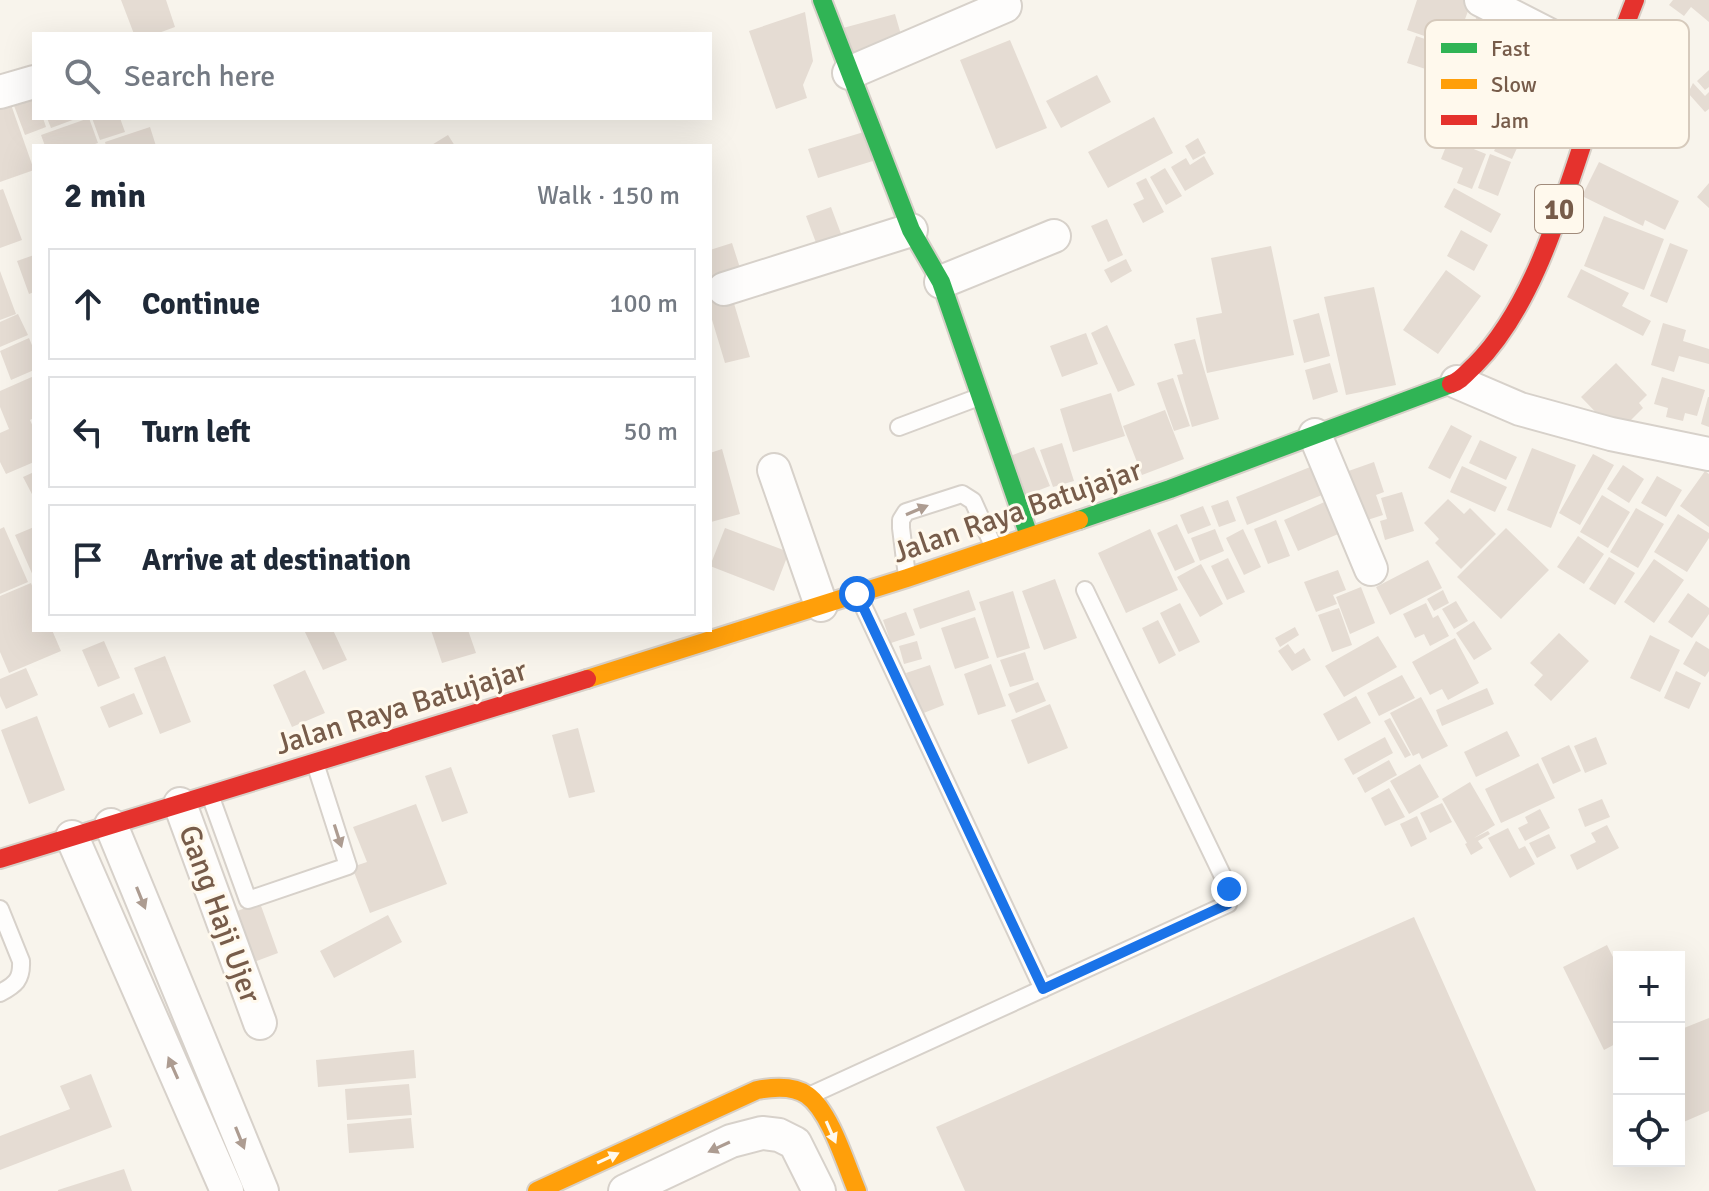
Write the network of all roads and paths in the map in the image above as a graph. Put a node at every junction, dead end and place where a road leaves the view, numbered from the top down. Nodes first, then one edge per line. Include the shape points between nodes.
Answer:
1 (822, 0) edge
2 (1481, 0) edge
3 (1635, 0) edge
4 (1005, 6) dead end
5 (1520, 20) edge
6 (1627, 20) edge
7 (849, 73) junction
8 (32, 83) edge
9 (0, 92) edge
10 (1581, 148) edge
11 (911, 230) junction
12 (1054, 236) dead end
13 (941, 282) junction
14 (724, 289) dead end
15 (1448, 386) junction
16 (981, 396) junction
17 (899, 427) dead end
18 (1315, 435) junction
19 (1709, 454) edge
20 (774, 470) dead end
21 (1029, 536) junction
22 (994, 548) junction
23 (1371, 569) dead end
24 (907, 578) junction
25 (1085, 590) dead end
26 (857, 594) junction
27 (821, 605) junction
28 (315, 762) junction
29 (195, 799) junction
30 (111, 825) junction
31 (72, 837) junction
32 (0, 859) edge
33 (0, 909) edge
34 (1043, 989) junction
35 (0, 993) edge
36 (260, 1023) dead end
37 (809, 1096) junction
38 (227, 1191) edge
39 (262, 1191) edge
40 (537, 1191) edge
41 (625, 1191) edge
42 (819, 1191) edge
43 (857, 1191) edge

1 - 7 main road
2 - 5 street
3 - 6 main road, Jalan Raya Batujajar / 10
4 - 7 street
7 - 11 main road
8 - 9 street
10 - 15 main road, Jalan Raya Batujajar / 10 via 1542,257 1495,342 1476,366
11 - 13 main road
11 - 14 street
12 - 13 street
13 - 16 main road
15 - 18 main road, Jalan Raya Batujajar / 10
15 - 19 street via 1611,434
16 - 17 lane
16 - 21 main road
18 - 21 main road, Jalan Raya Batujajar / 10
18 - 23 street
20 - 27 street
21 - 22 main road, Jalan Raya Batujajar / 10
22 - 24 main road, Jalan Raya Batujajar / 10
24 -> 22 lane via 901,528 906,512 962,494 973,501
24 - 26 main road, Jalan Raya Batujajar / 10
25 - 34 lane via 1229,889 1228,904
26 - 27 main road, Jalan Raya Batujajar / 10
26 - 34 lane
27 - 28 main road, Jalan Raya Batujajar / 10
28 - 29 main road, Jalan Raya Batujajar / 10
28 -> 29 lane via 348,866 248,900
29 - 30 main road, Jalan Raya Batujajar / 10
29 - 36 street, Gang Haji Ujer
30 - 31 main road, Jalan Raya Batujajar / 10
30 -> 39 street
31 - 32 main road, Jalan Raya Batujajar / 10
38 -> 31 street
33 - 35 lane via 21,961 16,984
34 - 37 lane
40 -> 37 main road via 757,1090 774,1087
37 -> 43 main road
42 -> 41 street via 795,1143 762,1133 731,1141

